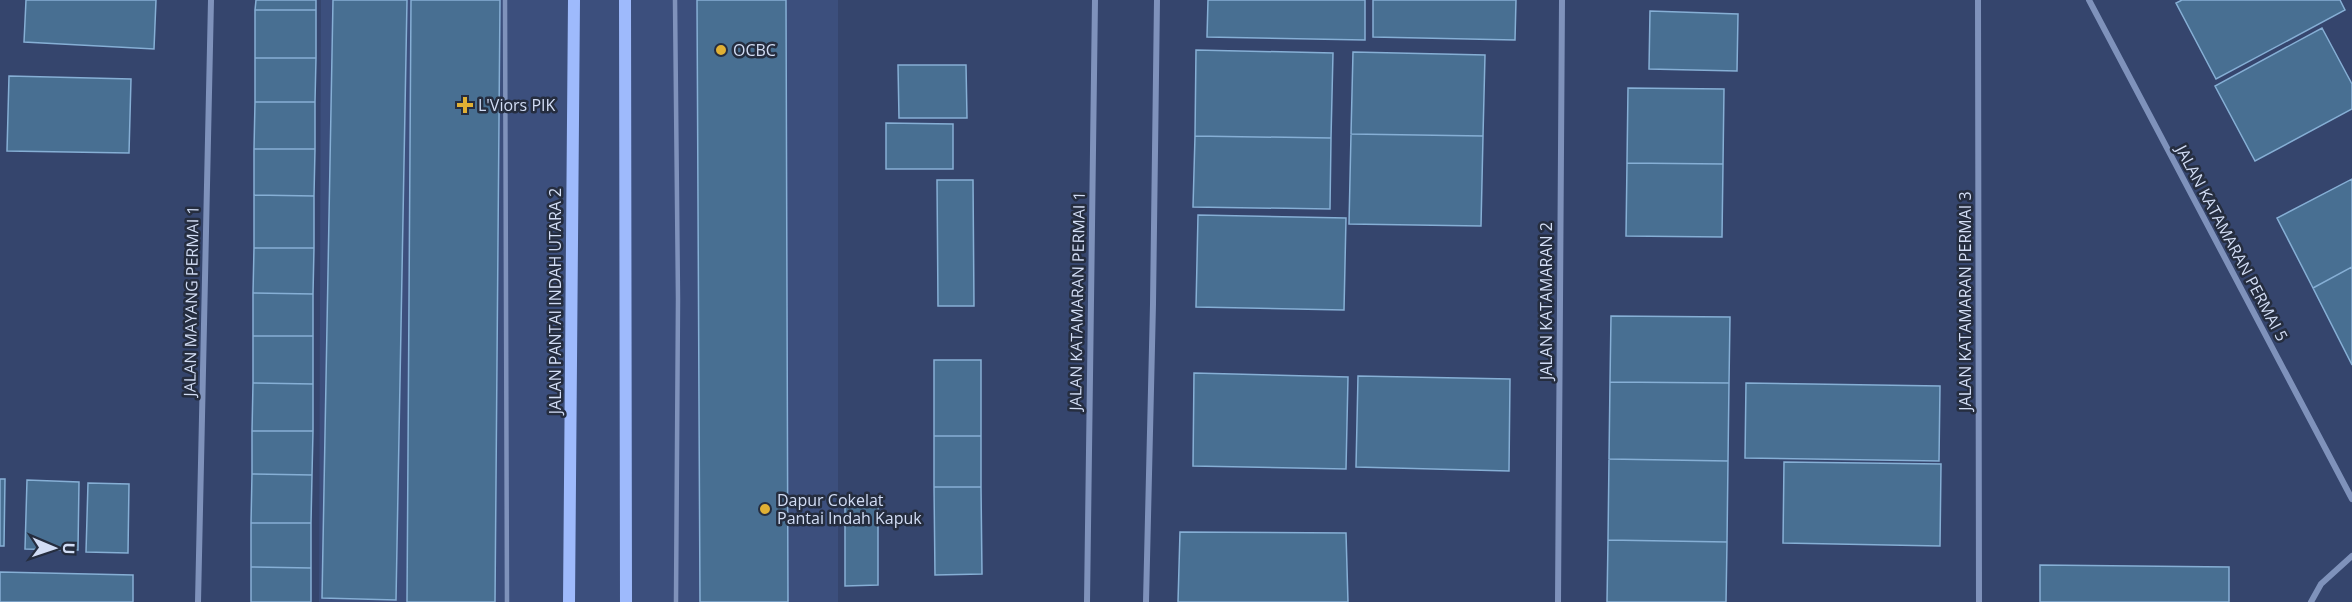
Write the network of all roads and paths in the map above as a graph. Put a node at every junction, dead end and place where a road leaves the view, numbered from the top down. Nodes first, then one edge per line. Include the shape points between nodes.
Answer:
1 (211, 0) edge
2 (505, 0) edge
3 (574, 0) edge
4 (625, 0) edge
5 (675, 0) edge
6 (1095, 0) edge
7 (1157, 0) edge
8 (1562, 0) edge
9 (1978, 0) edge
10 (2089, 0) edge
11 (2352, 499) edge
12 (2352, 555) edge
13 (198, 602) edge
14 (507, 602) edge
15 (569, 602) edge
16 (626, 602) edge
17 (676, 602) edge
18 (1087, 602) edge
19 (1146, 602) edge
20 (1558, 602) edge
21 (1979, 602) edge
22 (2311, 602) edge

1 - 13 street, JALAN MAYANG PERMAI 1
2 - 14 lane
3 - 15 street, JALAN PANTAI INDAH UTARA 2
4 - 16 street
5 - 17 lane
6 - 18 street, JALAN KATAMARAN PERMAI 1
7 - 19 street
8 - 20 street, JALAN KATAMARAN 2
9 - 21 street, JALAN KATAMARAN PERMAI 3
10 - 11 street, JALAN KATAMARAN PERMAI 5
12 - 22 street via 2322,584

